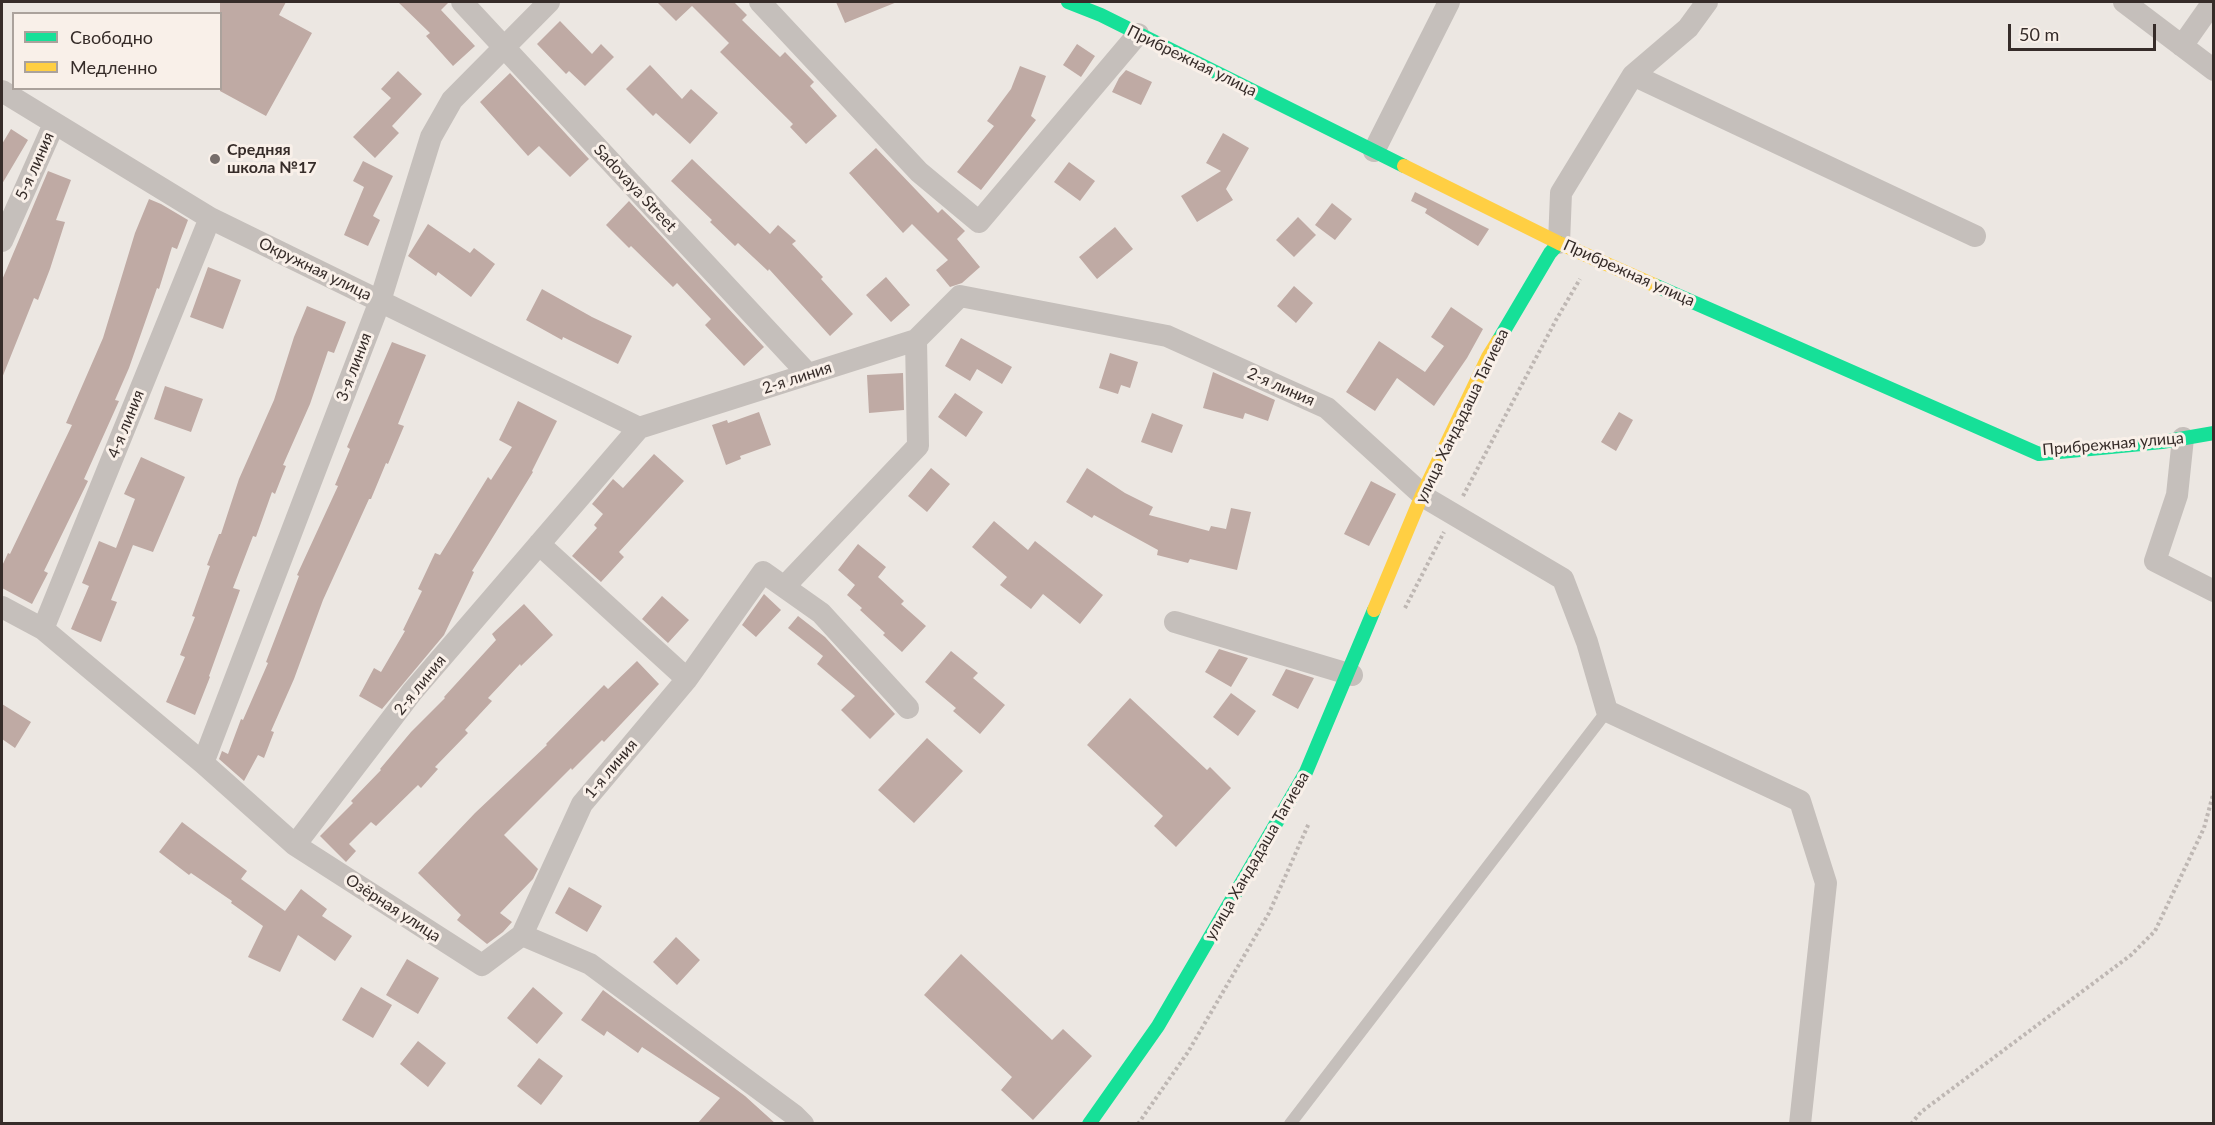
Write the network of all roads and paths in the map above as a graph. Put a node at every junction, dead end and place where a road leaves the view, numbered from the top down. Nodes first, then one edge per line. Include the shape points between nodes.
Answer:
1 (462, 2) edge
2 (549, 2) edge
3 (760, 2) edge
4 (1068, 2) edge
5 (1449, 2) edge
6 (1707, 2) edge
7 (2124, 2) edge
8 (2213, 2) edge
9 (1108, 8) edge
10 (1138, 34) junction
11 (2182, 46) junction
12 (506, 48) junction
13 (2214, 70) edge
14 (1633, 75) junction
15 (2, 92) edge
16 (54, 124) junction
17 (1374, 150) junction
18 (210, 218) junction
19 (1976, 236) dead end
20 (2, 241) edge
21 (1559, 243) junction
22 (380, 301) junction
23 (915, 340) junction
24 (808, 374) junction
25 (639, 428) junction
26 (2214, 433) edge
27 (2182, 438) junction
28 (1424, 496) junction
29 (539, 544) junction
30 (784, 587) junction
31 (2214, 591) edge
32 (2, 607) edge
33 (1175, 622) dead end
34 (43, 629) junction
35 (1350, 674) junction
36 (687, 679) junction
37 (908, 708) dead end
38 (1607, 711) junction
39 (203, 763) junction
40 (2214, 791) edge
41 (295, 844) junction
42 (522, 935) junction
43 (803, 1124) edge
44 (1089, 1124) edge
45 (1094, 1124) edge
46 (1290, 1124) edge
47 (1800, 1124) edge
48 (1911, 1124) edge

1 - 12 street, Sadovaya Street
2 - 12 street, 3-я линия
3 - 10 street via 919,171 979,222
4 - 9 street, Прибрежная улица
5 - 17 street
6 - 14 street via 1688,28
7 - 11 street
8 - 11 street
9 - 10 street, Прибрежная улица
10 - 17 street, Прибрежная улица
11 - 13 street
12 - 22 street, 3-я линия via 452,100 431,137
12 - 24 street, Sadovaya Street
14 - 19 street
14 - 21 street via 1561,193
15 - 16 street, Окружная улица
16 - 18 street, Окружная улица
16 - 20 street, 5-я линия
17 - 21 street, Прибрежная улица
18 - 22 street, Окружная улица
18 - 34 street, 4-я линия
21 - 27 street, Прибрежная улица via 2039,454
21 - 28 street, улица Хандадаша Тагиева via 1491,359
22 - 25 street, Окружная улица
22 - 39 street, 3-я линия
23 - 24 street, 2-я линия
23 - 28 street, 2-я линия via 960,296 1167,336 1327,408
23 - 30 street via 918,446
24 - 25 street, 2-я линия
25 - 29 street, 2-я линия
26 - 27 street, Прибрежная улица
27 - 31 street via 2177,495 2155,561
28 - 35 street, улица Хандадаша Тагиева
28 - 38 street via 1563,579
29 - 36 street
29 - 41 street, 2-я линия via 412,692
30 - 36 street, 1-я линия via 763,573
30 - 37 street via 821,613
32 - 34 street, Озёрная улица
33 - 35 street
34 - 39 street, Озёрная улица
35 - 44 street, улица Хандадаша Тагиева via 1306,772 1257,859 1158,1026
35 - 45 street, улица Хандадаша Тагиева via 1306,781 1159,1031
36 - 42 street, 1-я линия via 582,804
38 - 46 lane
38 - 47 street via 1800,801 1826,883
39 - 41 street, Озёрная улица
40 - 48 path via 2204,828 2155,931 2131,955 1921,1112
41 - 42 street, Озёрная улица via 482,965
42 - 43 street via 590,964

